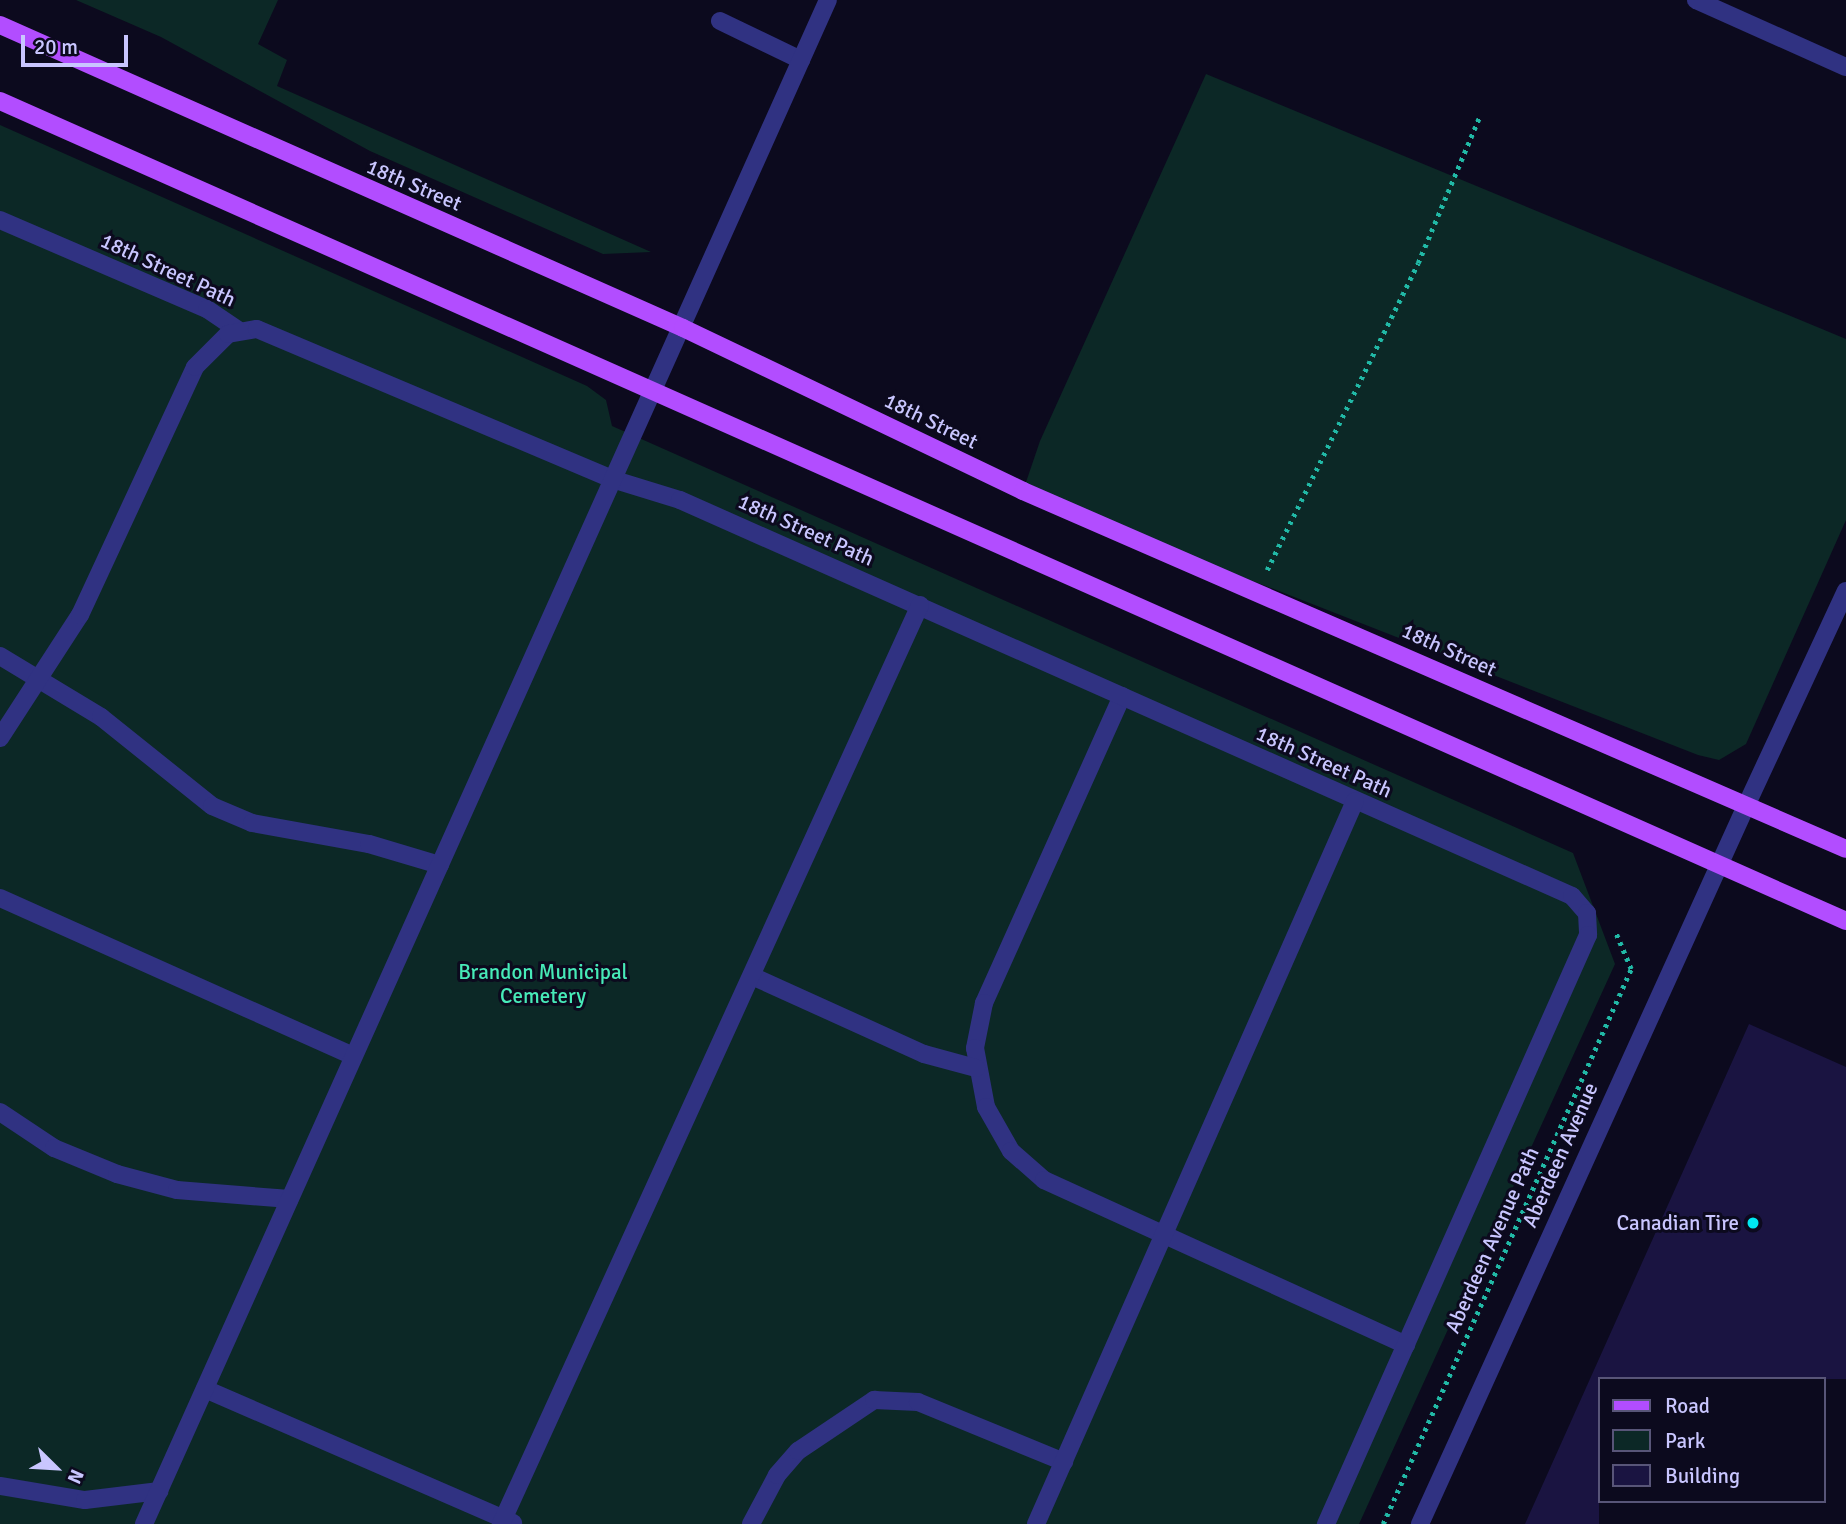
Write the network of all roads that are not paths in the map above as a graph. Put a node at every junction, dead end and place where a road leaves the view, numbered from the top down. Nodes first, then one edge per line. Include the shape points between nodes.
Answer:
1 (828, 0) edge
2 (1696, 0) edge
3 (720, 22) dead end
4 (0, 25) edge
5 (801, 60) junction
6 (1846, 66) edge
7 (0, 101) edge
8 (0, 220) edge
9 (683, 328) junction
10 (237, 330) junction
11 (656, 393) junction
12 (615, 480) junction
13 (1846, 591) edge
14 (920, 605) junction
15 (0, 656) edge
16 (42, 680) junction
17 (1122, 696) junction
18 (0, 738) edge
19 (1355, 801) junction
20 (1746, 806) junction
21 (1846, 849) edge
22 (1718, 863) junction
23 (440, 865) junction
24 (0, 898) edge
25 (1846, 921) edge
26 (752, 976) junction
27 (353, 1056) junction
28 (976, 1068) junction
29 (0, 1112) edge
30 (290, 1199) junction
31 (1166, 1236) junction
32 (1406, 1345) junction
33 (205, 1389) junction
34 (1064, 1462) junction
35 (0, 1486) edge
36 (159, 1491) junction
37 (506, 1522) edge
38 (144, 1524) edge
39 (751, 1524) edge
40 (1036, 1524) edge
41 (1326, 1524) edge
42 (1420, 1524) edge

1 - 5 street
2 - 6 street
3 - 5 street
4 - 9 main road, 18th Street
5 - 9 street
7 - 11 main road
8 - 10 street, 18th Street Path via 207,309
9 - 11 street
9 - 20 main road, 18th Street via 1023,491
10 - 12 street, 18th Street Path via 283,336
10 - 16 street via 215,343 187,380 80,615
11 - 12 street
11 - 22 main road
12 - 14 street, 18th Street Path via 680,500
12 - 23 street
13 - 20 street, Aberdeen Avenue
14 - 17 street, 18th Street Path
14 - 26 street
15 - 16 street
16 - 18 street
16 - 23 street via 125,734 212,806 251,823 369,844
17 - 19 street, 18th Street Path
17 - 28 street via 992,979 978,1026
19 - 31 street
19 - 32 street, 18th Street Path via 1568,894 1585,909 1588,935
20 - 21 main road, 18th Street
20 - 22 street, Aberdeen Avenue
22 - 25 main road
22 - 42 street, Aberdeen Avenue
23 - 27 street
24 - 27 street
26 - 28 street via 923,1054
26 - 37 street
27 - 30 street
28 - 31 street via 997,1130 1028,1169
29 - 30 street via 54,1148 117,1174 177,1189
30 - 33 street
31 - 32 street
31 - 34 street
32 - 41 street
33 - 36 street
33 - 37 street
34 - 39 street via 918,1402 874,1400 798,1451 778,1475
34 - 40 street
35 - 36 street via 85,1500
36 - 38 street

